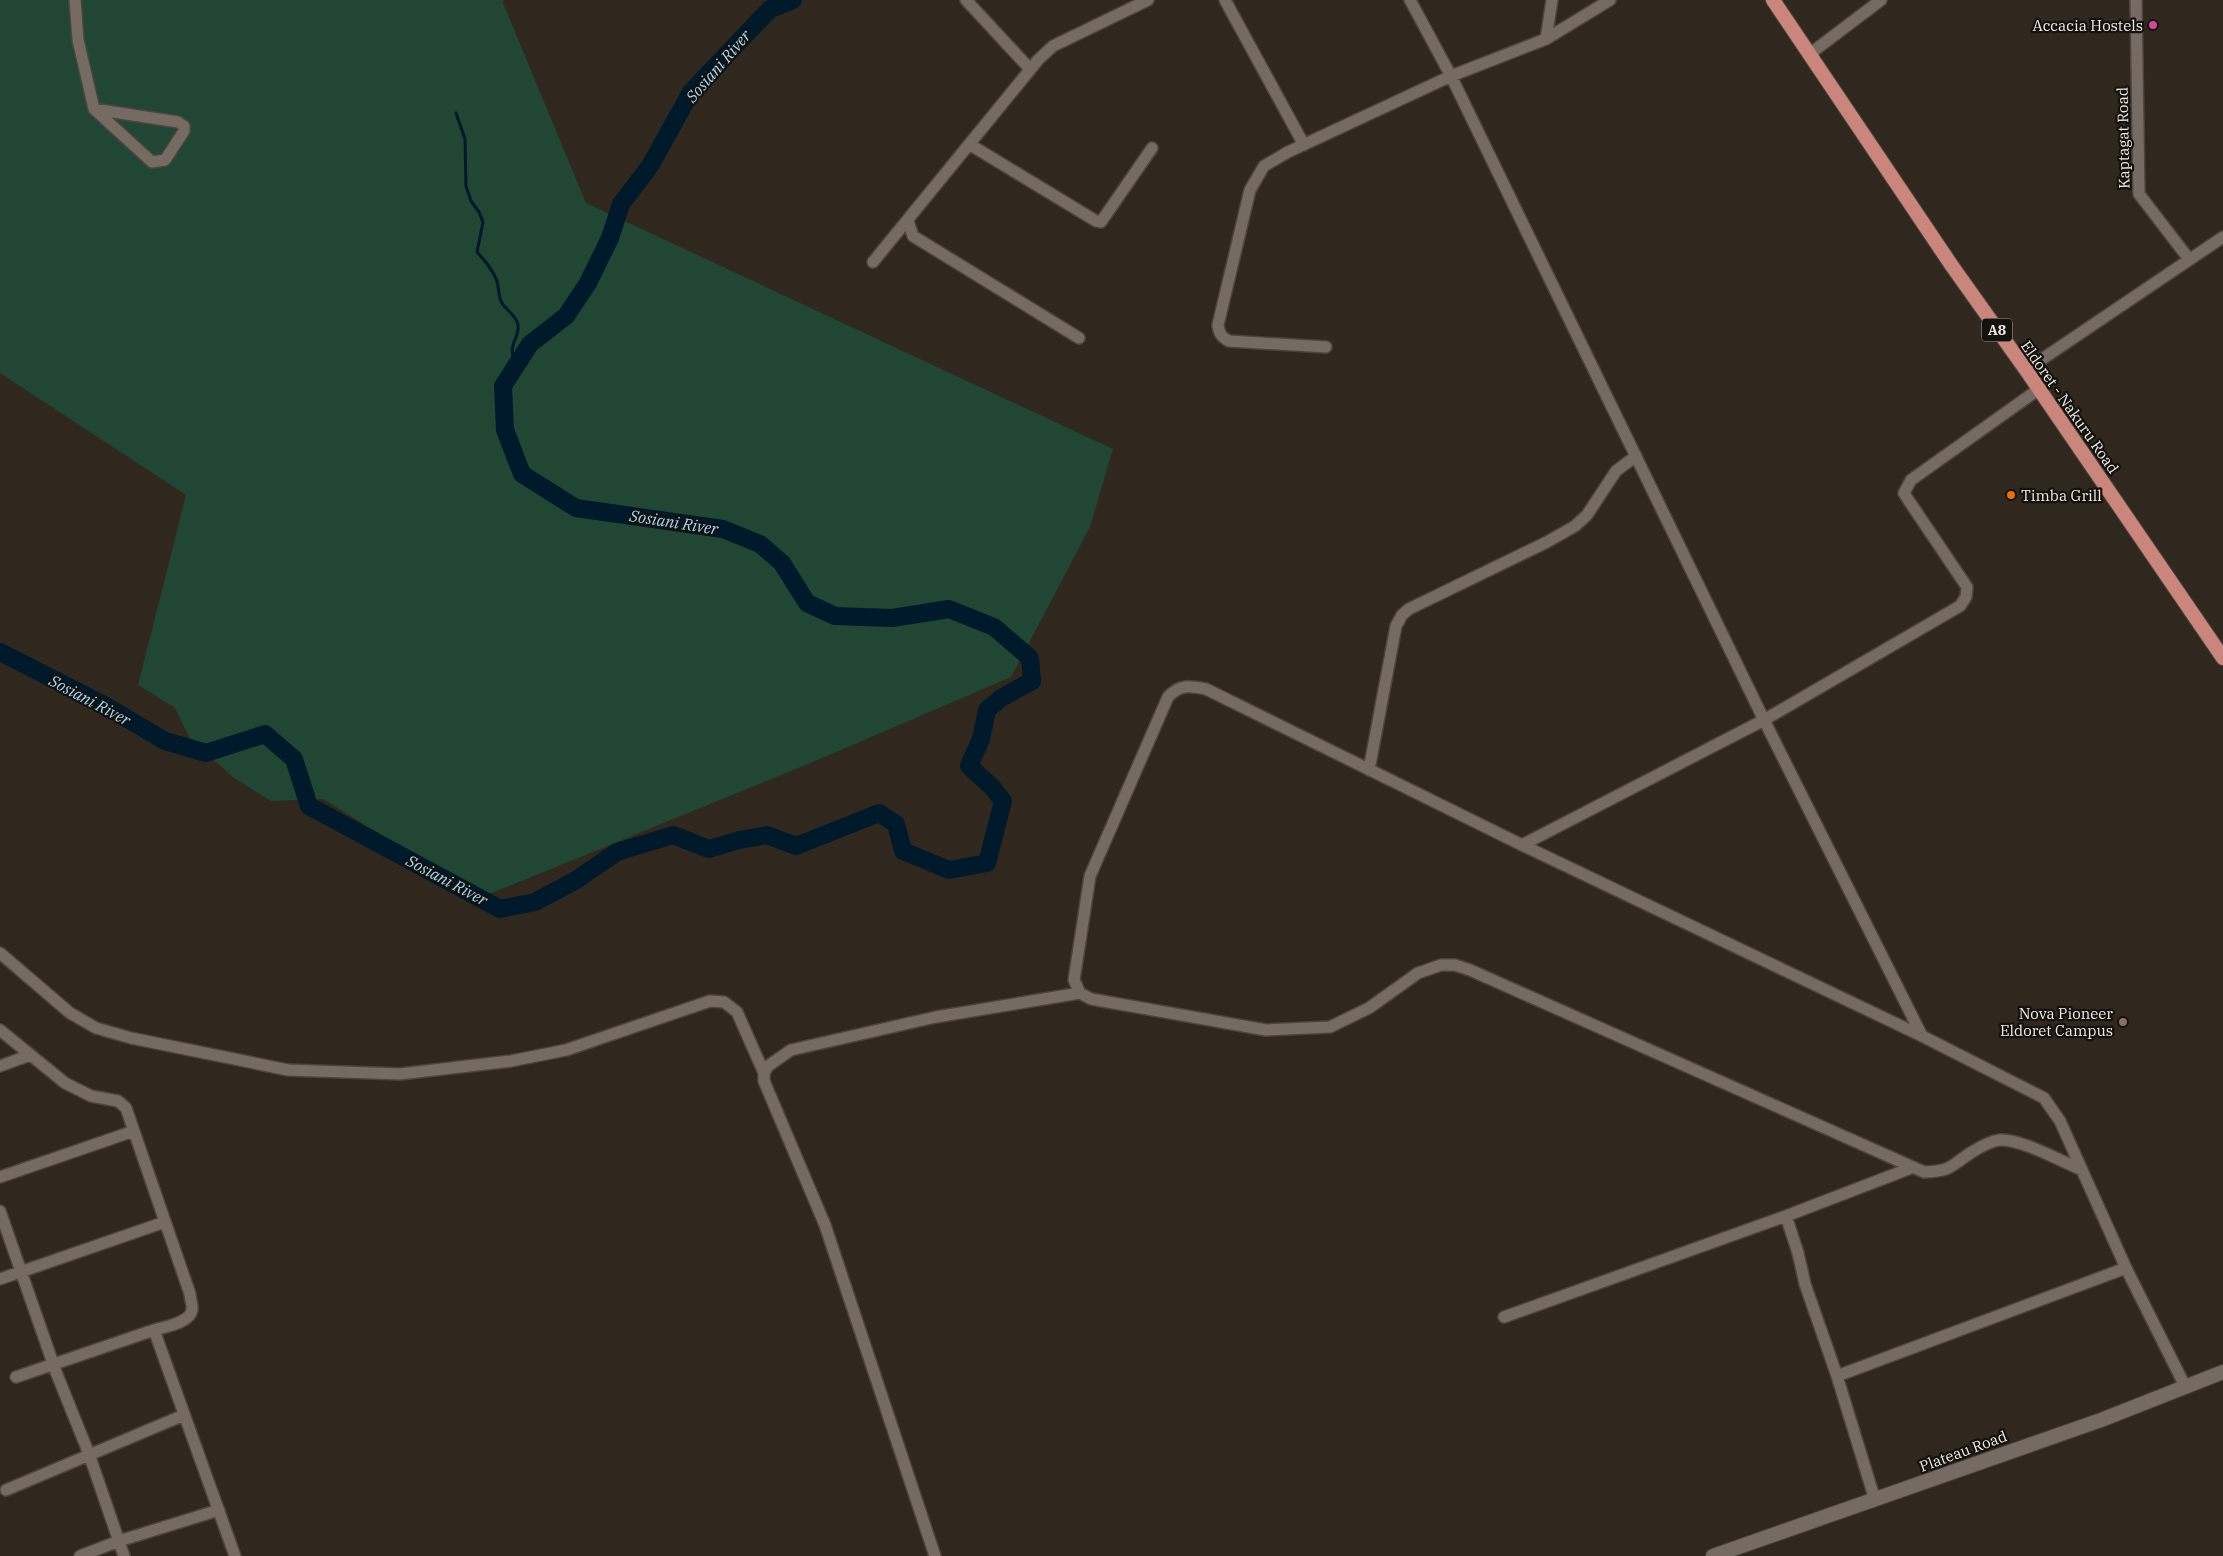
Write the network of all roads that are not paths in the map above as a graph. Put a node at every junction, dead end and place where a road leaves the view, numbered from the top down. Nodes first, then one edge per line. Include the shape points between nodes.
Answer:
1 (75, 0) edge
2 (966, 0) edge
3 (1148, 0) edge
4 (1225, 0) edge
5 (1410, 0) edge
6 (1552, 0) edge
7 (1610, 0) edge
8 (1774, 0) edge
9 (1881, 0) edge
10 (2136, 0) edge
11 (1546, 39) junction
12 (1811, 53) junction
13 (1030, 69) junction
14 (1451, 76) junction
15 (94, 109) junction
16 (969, 144) junction
17 (1304, 145) junction
18 (1152, 148) dead end
19 (908, 220) junction
20 (2223, 236) edge
21 (2189, 259) junction
22 (873, 262) dead end
23 (1080, 338) dead end
24 (1326, 347) dead end
25 (2026, 370) junction
26 (2039, 389) junction
27 (1636, 456) junction
28 (2223, 658) edge
29 (1764, 720) junction
30 (1370, 770) junction
31 (1522, 845) junction
32 (0, 953) edge
33 (1080, 993) junction
34 (0, 1030) edge
35 (1922, 1036) junction
36 (30, 1055) junction
37 (0, 1066) edge
38 (764, 1073) junction
39 (134, 1131) junction
40 (1911, 1168) junction
41 (2082, 1170) junction
42 (1, 1175) edge
43 (0, 1211) edge
44 (1786, 1216) junction
45 (165, 1222) junction
46 (2126, 1268) junction
47 (22, 1271) junction
48 (0, 1279) edge
49 (1504, 1316) dead end
50 (154, 1330) junction
51 (54, 1364) junction
52 (2223, 1372) edge
53 (1837, 1376) junction
54 (16, 1377) dead end
55 (2185, 1386) junction
56 (184, 1416) junction
57 (89, 1454) junction
58 (6, 1490) dead end
59 (1875, 1500) junction
60 (219, 1510) junction
61 (119, 1541) junction
62 (80, 1556) edge
63 (124, 1556) edge
64 (235, 1556) edge
65 (935, 1556) edge
66 (1713, 1556) edge

1 - 15 street via 78,40
2 - 13 street
3 - 13 street via 1053,46
4 - 17 street
5 - 14 street
6 - 11 street
7 - 11 street
8 - 12 highway, Eldoret - Nakuru Road / A8
9 - 12 street
10 - 21 street, Kaptagat Road via 2139,197
11 - 14 street
12 - 25 highway, Eldoret - Nakuru Road / A8 via 1952,266
13 - 16 street
14 - 17 street
14 - 27 street
15 - 15 street via 178,122 184,126 184,131 165,160 152,162
16 - 18 street via 1101,222
16 - 19 street
17 - 24 street via 1264,166 1250,190 1218,325 1219,333 1229,341
19 - 22 street
19 - 23 street via 913,236
20 - 21 street
21 - 25 street
25 - 26 highway, Eldoret - Nakuru Road / A8
26 - 28 highway, Eldoret - Nakuru Road / A8
26 - 29 street via 1911,480 1904,493 1967,587 1966,597 1960,606
27 - 29 street
27 - 30 street via 1616,471 1576,526 1409,608 1402,615 1396,626
29 - 31 street
29 - 35 street
30 - 31 street
30 - 33 street via 1206,689 1190,685 1174,690 1161,711 1090,876 1074,980
31 - 35 street
32 - 38 street via 70,1013 96,1028 288,1070 400,1074 511,1061 566,1050 710,1001 724,1002 737,1012
33 - 38 street via 936,1017 791,1050 773,1061
33 - 40 street via 1091,998 1266,1030 1330,1027 1369,1008 1418,973 1441,965 1455,965
34 - 36 street
35 - 41 street via 2044,1098 2060,1121
36 - 37 street
36 - 39 street via 65,1083 91,1096 118,1101 126,1108
38 - 65 street via 764,1080 825,1225
39 - 42 street
39 - 45 street
40 - 41 street via 1924,1172 1948,1170 1987,1143 2015,1140
40 - 44 street
41 - 46 street
43 - 47 street
44 - 49 street
44 - 53 street via 1805,1284
45 - 47 street
45 - 50 street via 190,1294 192,1309 183,1320
46 - 53 street
46 - 55 street
47 - 48 street
47 - 51 street
50 - 51 street
50 - 56 street
51 - 54 street
51 - 57 street
52 - 55 street, Plateau Road
53 - 59 street
55 - 59 street, Plateau Road via 2101,1420
56 - 57 street
56 - 60 street
57 - 58 street
57 - 61 street
59 - 66 street, Plateau Road
60 - 61 street
60 - 64 street
61 - 62 street
61 - 63 street

